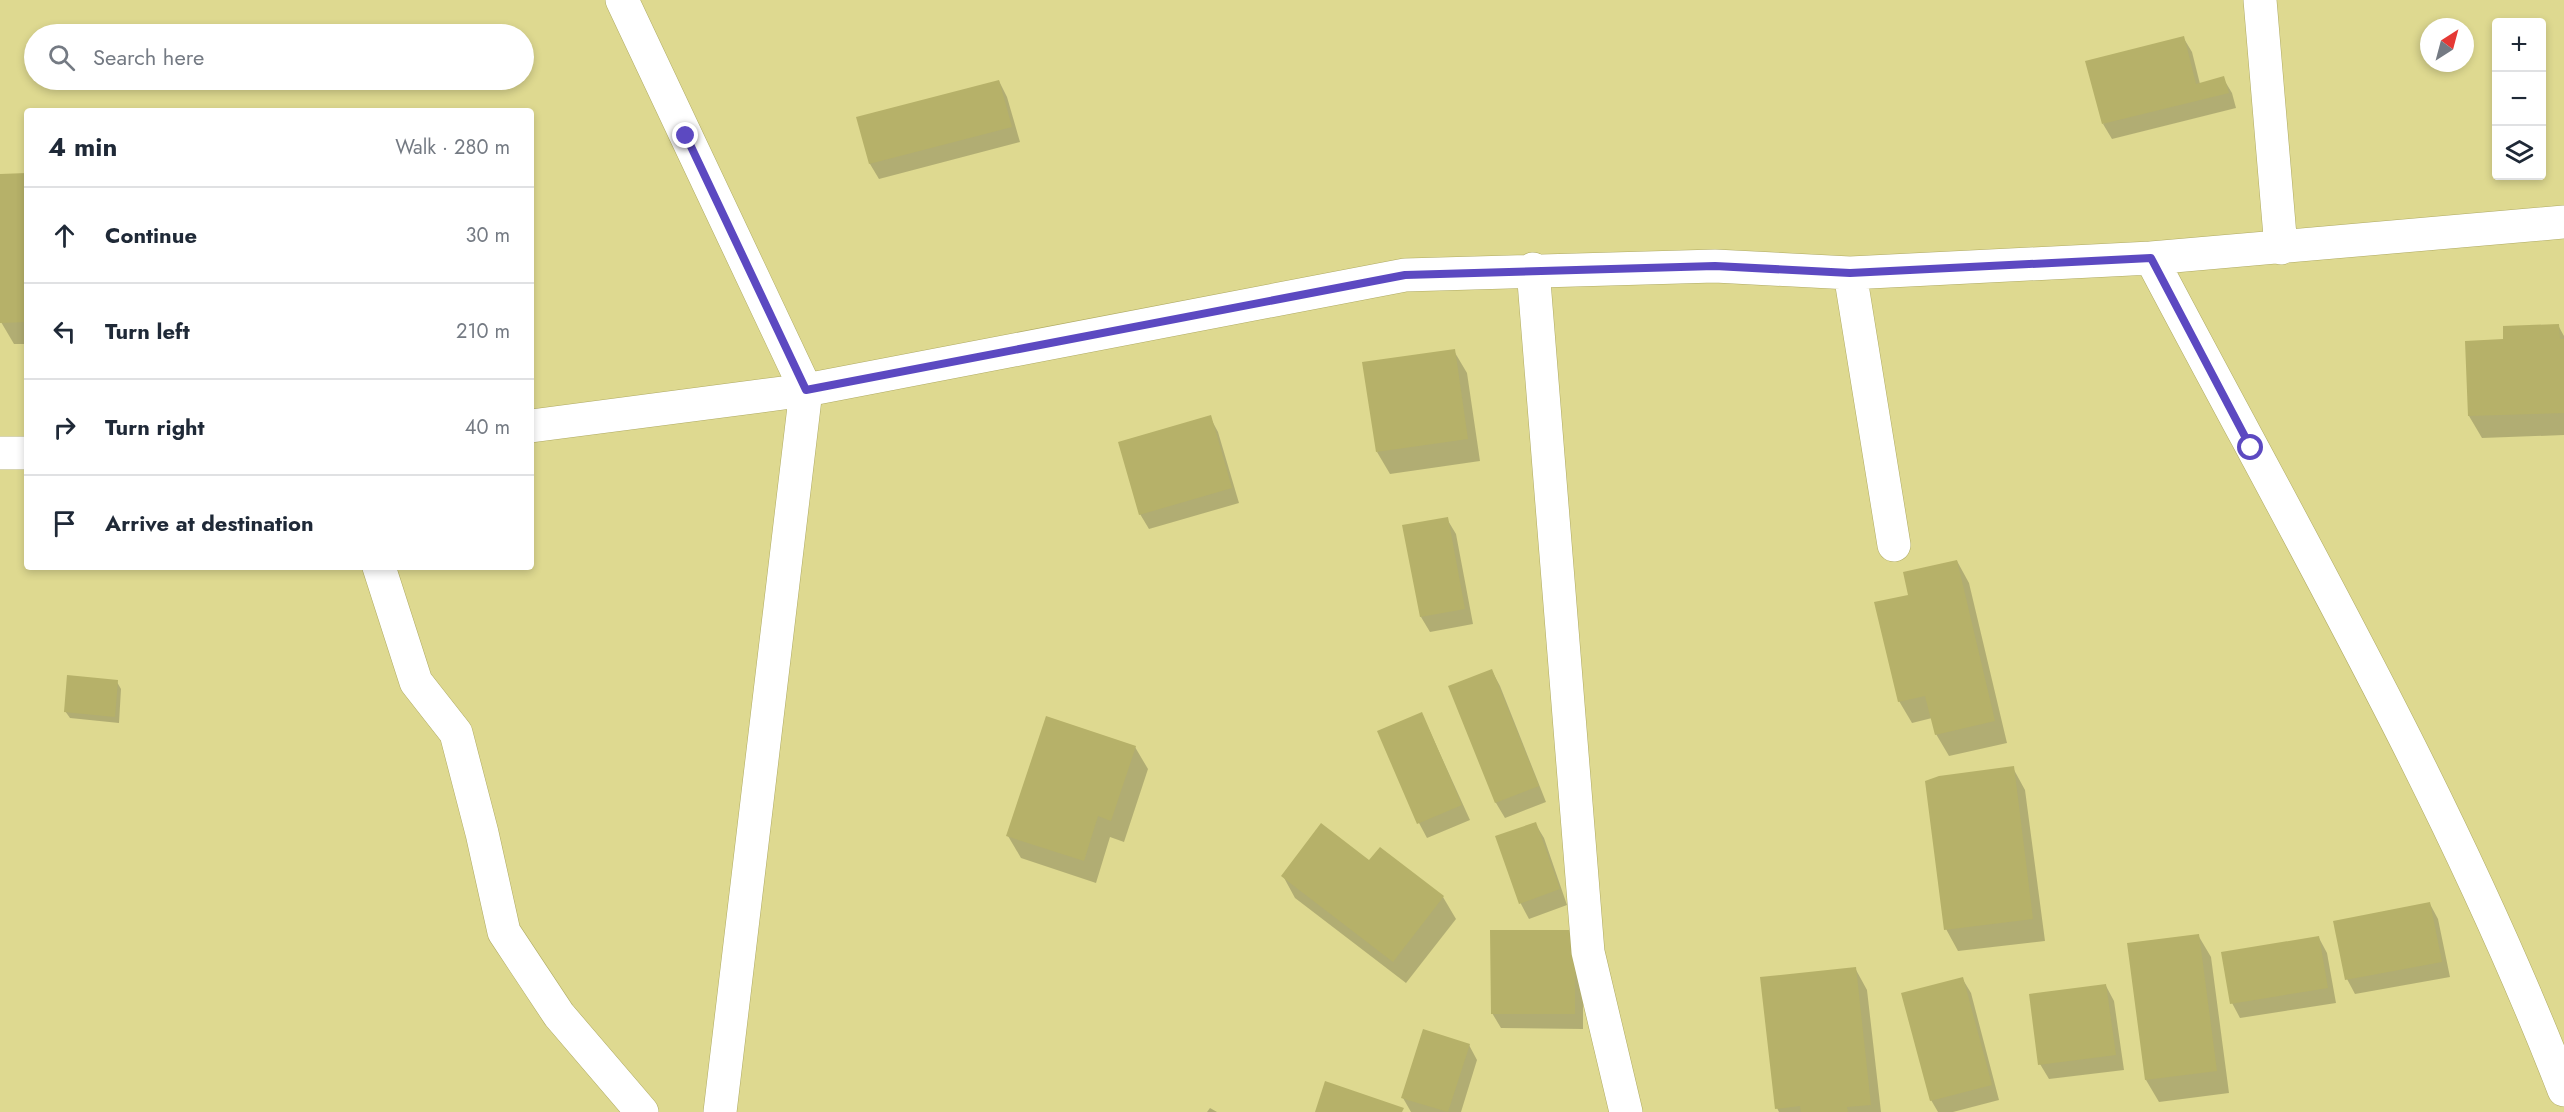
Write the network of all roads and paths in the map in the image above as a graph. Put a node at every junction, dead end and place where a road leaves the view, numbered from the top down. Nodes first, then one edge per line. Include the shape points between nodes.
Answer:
1 (622, 0) edge
2 (2260, 0) edge
3 (2564, 222) edge
4 (2281, 248) junction
5 (2151, 258) junction
6 (1533, 269) junction
7 (1850, 273) junction
8 (806, 390) junction
9 (534, 426) edge
10 (0, 453) edge
11 (24, 453) edge
12 (1894, 545) dead end
13 (380, 570) edge
14 (2564, 1090) edge
15 (642, 1112) edge
16 (720, 1112) edge
17 (1626, 1112) edge

1 - 8 street
2 - 4 street
3 - 4 street
4 - 5 street
5 - 7 street
5 - 14 street via 2403,730 2509,955
6 - 7 street via 1715,266
6 - 8 street via 1405,275
6 - 17 street via 1588,952
7 - 12 street
8 - 9 street
8 - 16 street
10 - 11 street
13 - 15 street via 416,682 456,733 504,932 559,1015

